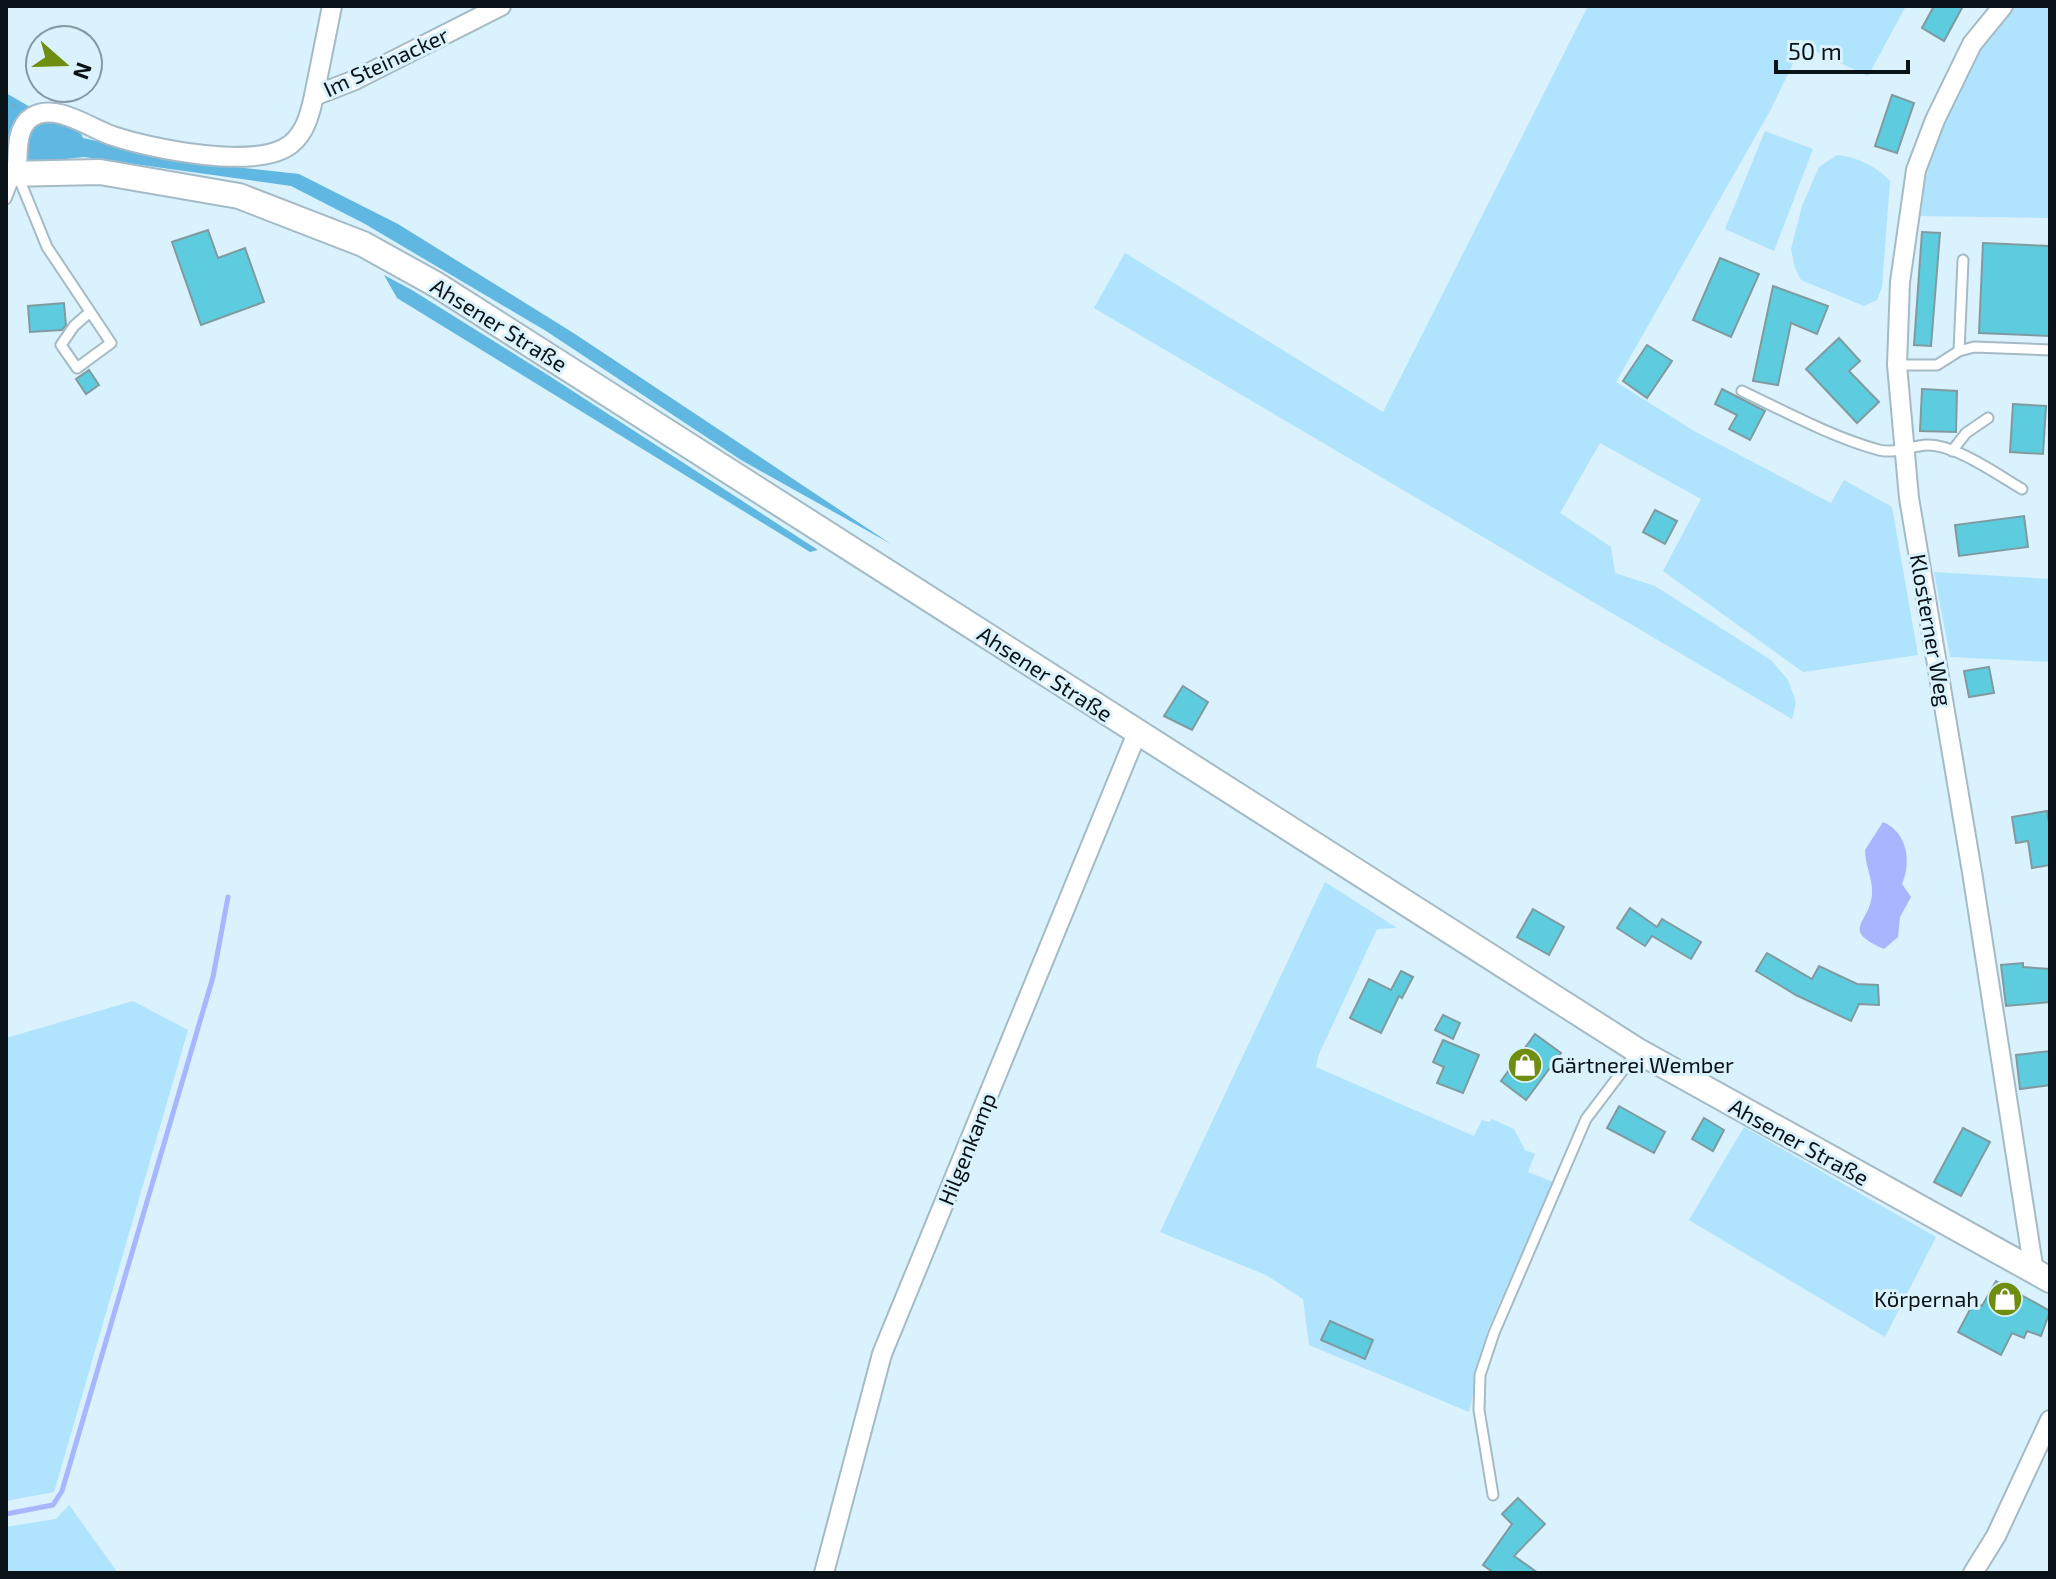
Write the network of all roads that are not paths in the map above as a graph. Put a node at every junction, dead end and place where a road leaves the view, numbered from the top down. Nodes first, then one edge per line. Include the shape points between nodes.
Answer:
1 (332, 6) edge
2 (501, 6) edge
3 (2003, 6) edge
4 (314, 96) junction
5 (11, 174) edge
6 (6, 199) edge
7 (1963, 260) dead end
8 (90, 312) junction
9 (2050, 350) edge
10 (1959, 351) junction
11 (1897, 365) junction
12 (1742, 391) dead end
13 (1988, 418) dead end
14 (1904, 451) junction
15 (1952, 451) junction
16 (2022, 489) dead end
17 (1137, 733) junction
18 (1638, 1051) junction
19 (2042, 1276) edge
20 (2050, 1420) edge
21 (1493, 1495) dead end
22 (824, 1573) edge
23 (1973, 1573) edge

1 - 4 street
2 - 4 street, Im Steinacker
3 - 11 street, Klosterner Weg via 1972,44 1916,170 1900,282
4 - 5 street, Im Steinacker via 304,129 292,143 262,157 136,143 43,113 24,126
5 - 6 lane
5 - 8 lane via 47,247
5 - 17 main road, Ahsener Straße via 100,172 239,196 363,244 437,285
7 - 10 lane
8 - 8 lane via 111,343 77,368 61,345
9 - 10 lane
10 - 11 lane via 1937,365
11 - 14 street, Klosterner Weg
12 - 14 lane via 1869,446
13 - 15 lane
14 - 15 lane via 1927,445
14 - 19 street, Klosterner Weg
15 - 16 lane
17 - 18 main road, Ahsener Straße
17 - 22 street, Hilgenkamp via 882,1354
18 - 19 main road, Ahsener Straße
18 - 21 lane via 1586,1119 1480,1375 1479,1410
20 - 23 street

